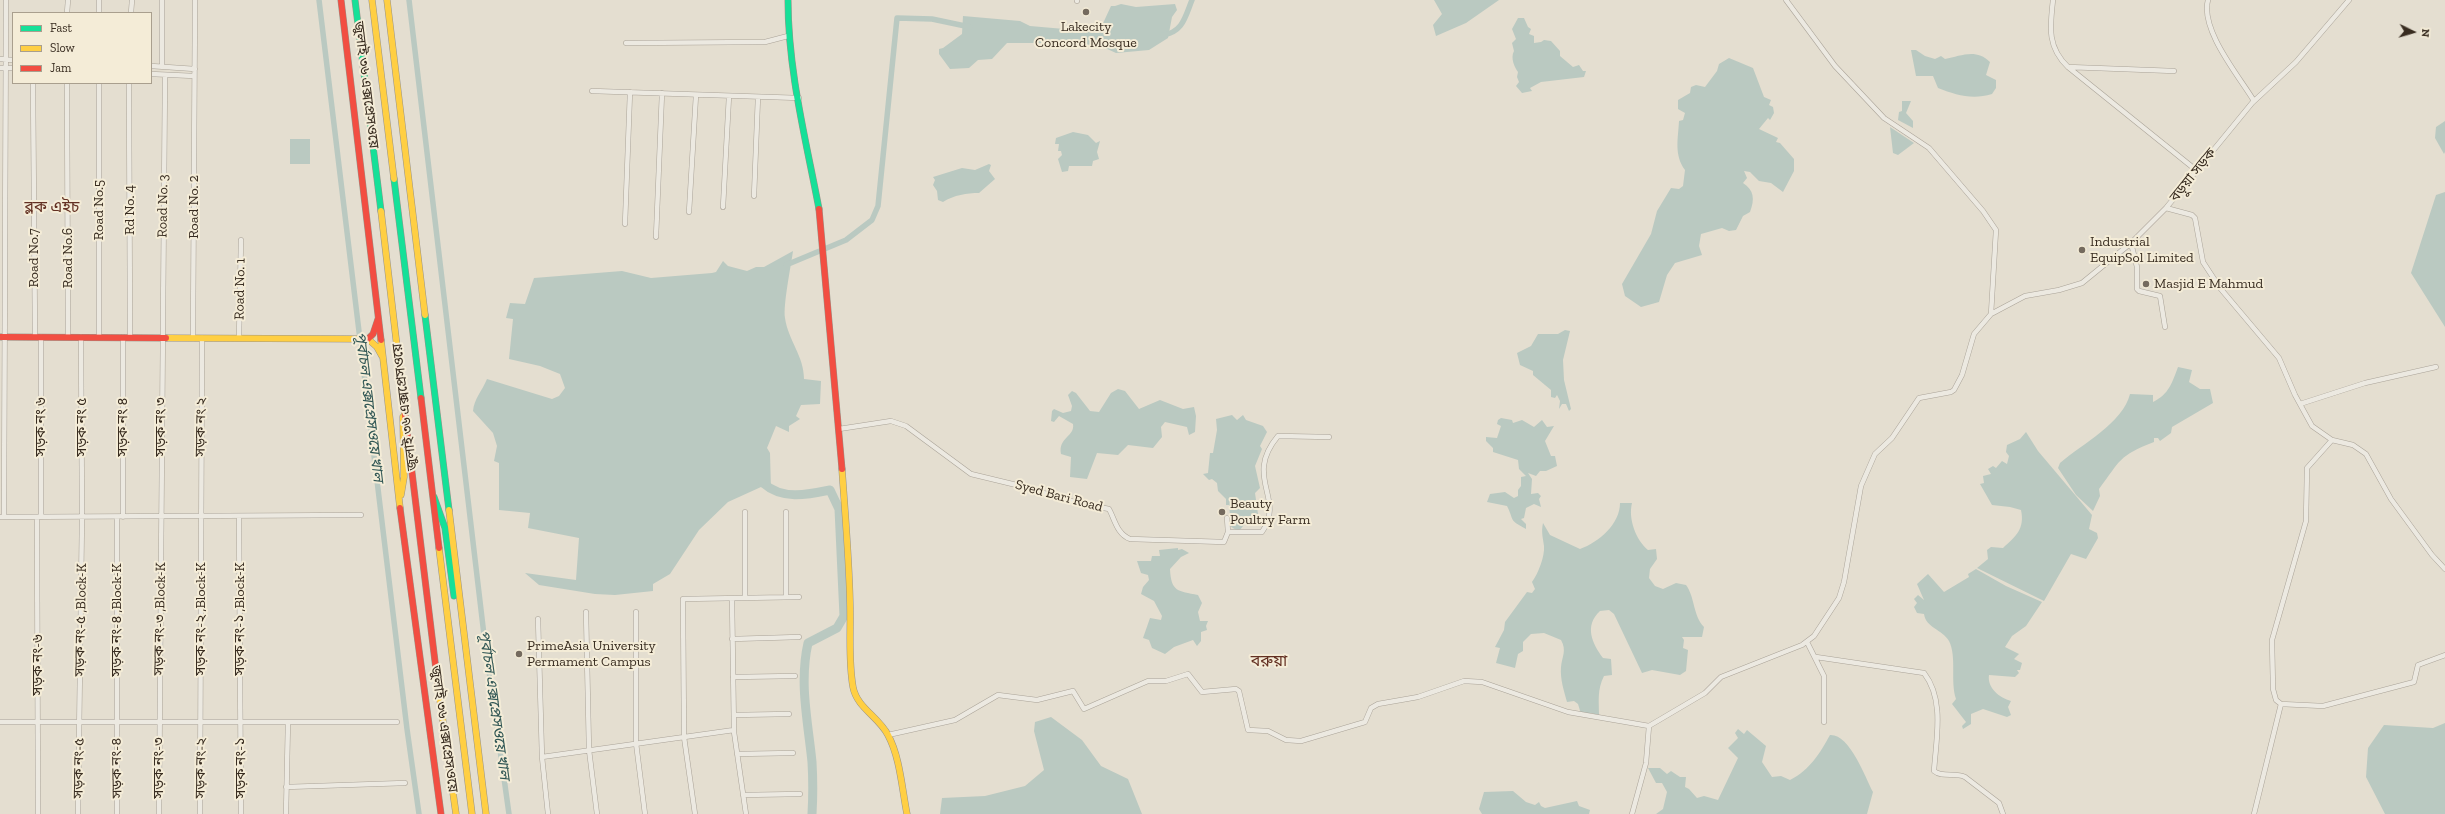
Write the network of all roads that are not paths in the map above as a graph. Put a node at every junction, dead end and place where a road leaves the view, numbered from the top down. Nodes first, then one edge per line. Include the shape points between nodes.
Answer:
1 (6, 0) edge
2 (68, 0) edge
3 (99, 0) edge
4 (132, 0) edge
5 (162, 0) edge
6 (195, 0) edge
7 (341, 0) edge
8 (355, 0) edge
9 (372, 0) edge
10 (386, 0) edge
11 (788, 0) edge
12 (1786, 0) edge
13 (2052, 0) edge
14 (2208, 0) edge
15 (2349, 0) edge
16 (67, 12) edge
17 (99, 12) edge
18 (131, 12) edge
19 (788, 36) junction
20 (626, 43) dead end
21 (2, 59) edge
22 (12, 60) edge
23 (152, 66) edge
24 (162, 66) junction
25 (2068, 67) junction
26 (2, 68) edge
27 (195, 69) junction
28 (2174, 72) dead end
29 (152, 74) edge
30 (165, 75) junction
31 (194, 76) junction
32 (33, 84) edge
33 (67, 84) edge
34 (99, 84) edge
35 (129, 84) edge
36 (592, 91) dead end
37 (630, 92) junction
38 (662, 93) junction
39 (696, 94) junction
40 (729, 96) junction
41 (758, 97) junction
42 (799, 98) junction
43 (2254, 101) junction
44 (2196, 170) junction
45 (754, 196) dead end
46 (723, 207) dead end
47 (2166, 208) junction
48 (689, 212) dead end
49 (625, 224) dead end
50 (656, 237) dead end
51 (241, 240) dead end
52 (2131, 243) junction
53 (1991, 314) junction
54 (378, 318) junction
55 (2165, 327) dead end
56 (2, 337) edge
57 (38, 337) junction
58 (68, 337) junction
59 (81, 337) junction
60 (99, 337) junction
61 (127, 337) junction
62 (162, 337) junction
63 (194, 338) junction
64 (202, 338) junction
65 (240, 338) junction
66 (368, 339) junction
67 (382, 356) junction
68 (2436, 367) dead end
69 (404, 389) junction
70 (2300, 404) junction
71 (840, 429) junction
72 (1329, 437) dead end
73 (2332, 440) junction
74 (430, 488) junction
75 (400, 503) junction
76 (745, 512) dead end
77 (786, 512) dead end
78 (360, 515) dead end
79 (200, 516) junction
80 (239, 516) junction
81 (2, 517) edge
82 (39, 517) junction
83 (82, 517) junction
84 (117, 517) junction
85 (123, 517) junction
86 (161, 517) junction
87 (1227, 518) dead end
88 (1228, 532) junction
89 (2445, 569) edge
90 (786, 597) junction
91 (799, 597) dead end
92 (732, 598) junction
93 (745, 598) junction
94 (460, 608) junction
95 (586, 612) dead end
96 (636, 612) dead end
97 (538, 619) dead end
98 (799, 637) dead end
99 (732, 638) junction
100 (1808, 642) junction
101 (2445, 655) edge
102 (1816, 657) junction
103 (795, 676) dead end
104 (733, 677) junction
105 (2281, 704) junction
106 (789, 714) dead end
107 (734, 716) junction
108 (0, 722) edge
109 (39, 722) junction
110 (80, 722) junction
111 (116, 722) junction
112 (158, 722) junction
113 (202, 722) junction
114 (241, 722) junction
115 (288, 722) junction
116 (397, 722) dead end
117 (1824, 722) dead end
118 (1649, 726) junction
119 (734, 730) junction
120 (888, 735) junction
121 (684, 737) junction
122 (636, 743) junction
123 (589, 750) junction
124 (793, 753) dead end
125 (737, 754) junction
126 (542, 757) junction
127 (404, 783) dead end
128 (286, 787) junction
129 (800, 794) dead end
130 (743, 795) junction
131 (38, 814) edge
132 (78, 814) edge
133 (118, 814) edge
134 (159, 814) edge
135 (200, 814) edge
136 (241, 814) edge
137 (286, 814) edge
138 (441, 814) edge
139 (456, 814) edge
140 (472, 814) edge
141 (486, 814) edge
142 (548, 814) edge
143 (597, 814) edge
144 (645, 814) edge
145 (695, 814) edge
146 (746, 814) edge
147 (907, 814) edge
148 (1632, 814) edge
149 (2003, 814) edge
150 (2254, 814) edge

1 - 21 street
2 - 16 street
3 - 17 street
4 - 18 street
5 - 24 street
6 - 27 street, Road No. 2
7 - 54 main road
8 - 69 main road, জুলাই ৩৬ এক্সপ্রেসওয়ে
9 - 74 main road, জুলাই ৩৬ এক্সপ্রেসওয়ে
10 - 94 main road
11 - 19 main road
12 - 53 street via 1835,66 1884,118 1929,148 1996,230
13 - 25 street via 2053,48 2059,60
14 - 43 street via 2206,14 2213,35
15 - 43 street, বড়ুয়া সড়ক via 2296,62
19 - 20 street via 765,42
19 - 42 main road
21 - 22 street
21 - 26 street
23 - 24 street
24 - 27 street
25 - 28 street
25 - 44 street
26 - 56 street
27 - 31 street, Road No. 2
29 - 30 street
30 - 31 street
30 - 62 street, Road No. 3
31 - 63 street, Road No. 2
32 - 57 street, Road No.7
33 - 58 street, Road No.6
34 - 60 street, Road No.5
35 - 61 street, Rd No. 4
36 - 37 street
37 - 38 street
37 - 49 street
38 - 39 street
38 - 50 street
39 - 40 street
39 - 48 street
40 - 41 street
40 - 46 street
41 - 42 street
41 - 45 street
42 - 71 main road via 819,212 832,369
43 - 44 street, বড়ুয়া সড়ক
44 - 47 street, বড়ুয়া সড়ক
47 - 52 street
47 - 70 street, বড়ুয়া সড়ক via 2192,214 2195,218 2203,262 2220,288 2279,358
51 - 65 street, Road No. 1
52 - 53 street via 2082,283 2025,296
52 - 55 street via 2137,267 2137,289 2160,296
53 - 100 street via 1974,334 1962,375 1954,390 1919,398 1892,438 1874,454 1861,486 1839,598
54 - 66 main road via 373,334
54 - 67 main road
56 - 57 main road
56 - 81 street
57 - 58 main road
57 - 82 street, সড়ক নং ৬
58 - 59 main road
59 - 60 main road
59 - 83 street, সড়ক নং ৫
60 - 61 main road
61 - 62 main road
61 - 85 street, সড়ক নং ৪
62 - 63 main road
62 - 86 street, সড়ক নং ৩
63 - 64 main road
64 - 65 main road
64 - 79 street, সড়ক নং ২
65 - 66 main road
66 - 67 main road
67 - 75 main road
68 - 70 street via 2365,383
69 - 75 main road via 404,477
69 - 139 main road, জুলাই ৩৬ এক্সপ্রেসওয়ে via 440,702
70 - 73 street, বড়ুয়া সড়ক via 2312,426
71 - 88 street, Syed Bari Road via 891,421 906,426 971,474 1033,489 1061,499 1109,509 1119,530 1124,537 1130,539 1224,542
71 - 120 main road via 849,558 850,657 853,688 861,706 877,719
72 - 88 street via 1278,436 1269,446 1263,465 1263,482 1270,504 1269,522 1262,532
73 - 89 street, বড়ুয়া সড়ক via 2361,448 2371,461 2391,499
73 - 105 street via 2307,468 2306,521 2272,640 2273,689 2276,700
74 - 94 main road via 445,528 453,590
74 - 140 main road, জুলাই ৩৬ এক্সপ্রেসওয়ে
75 - 138 main road
76 - 93 street
77 - 90 street
78 - 80 street
79 - 80 street
79 - 86 street
79 - 113 street, সড়ক নং-২ ,Block-K
80 - 114 street, সড়ক নং-১ ,Block-K
81 - 82 street
82 - 83 street
82 - 109 street, সড়ক নং-৬
83 - 84 street
83 - 110 street, সড়ক নং-৫ ,Block-K
84 - 85 street
84 - 111 street, সড়ক নং-৪ ,Block-K
85 - 86 street
86 - 112 street, সড়ক নং-৩ ,Block-K
87 - 88 street
90 - 91 street
90 - 93 street
92 - 93 street
92 - 99 street
92 - 121 street via 683,600
94 - 141 main road
95 - 123 street
96 - 122 street
97 - 126 street
98 - 99 street
99 - 104 street
100 - 102 street
100 - 118 street via 1721,677 1705,693
101 - 105 street via 2418,665 2414,682 2323,706
102 - 117 street via 1824,676
102 - 149 street via 1924,672 1938,703 1934,771 1965,777 1999,803
103 - 104 street
104 - 107 street
105 - 150 street
106 - 107 street
107 - 119 street
108 - 109 street
109 - 110 street
109 - 131 street, সড়ক নং-৬
110 - 111 street
110 - 132 street, সড়ক নং-৫
111 - 112 street
111 - 133 street, সড়ক নং-৪
112 - 113 street
112 - 134 street, সড়ক নং-৩
113 - 114 street
113 - 135 street, সড়ক নং-২
114 - 115 street
114 - 136 street, সড়ক নং-১
115 - 116 street
115 - 128 street
118 - 120 street via 1568,712 1482,682 1464,681 1418,697 1378,704 1371,708 1364,722 1301,741 1286,740 1268,731 1248,730 1239,691 1236,689 1202,692 1188,674 1166,681 1148,682 1084,709 1080,707 1075,692 1070,690 1037,700 998,695 955,720
118 - 148 street via 1646,763
119 - 121 street
119 - 125 street
120 - 147 main road via 894,751
121 - 122 street
121 - 145 street
122 - 123 street
122 - 144 street
123 - 126 street
123 - 143 street
124 - 125 street
125 - 130 street
126 - 142 street
127 - 128 street
128 - 137 street
129 - 130 street
130 - 146 street

